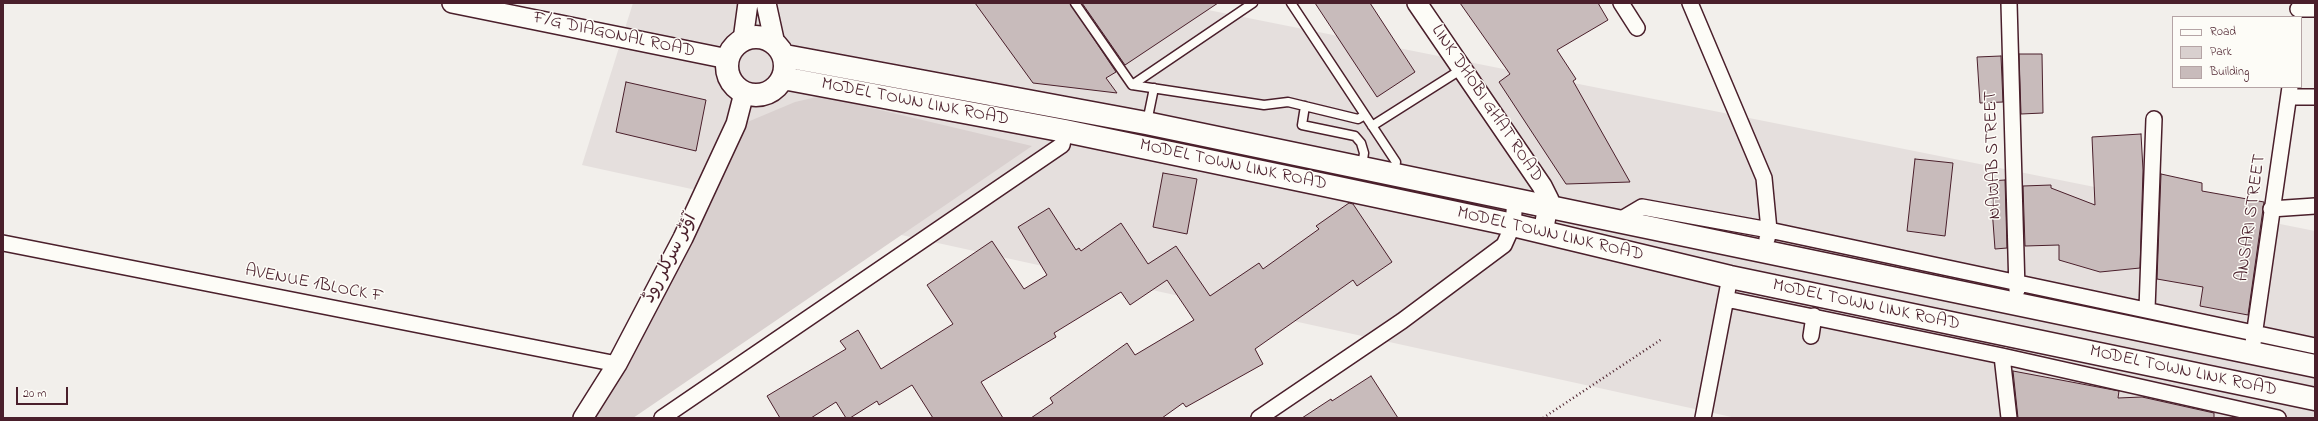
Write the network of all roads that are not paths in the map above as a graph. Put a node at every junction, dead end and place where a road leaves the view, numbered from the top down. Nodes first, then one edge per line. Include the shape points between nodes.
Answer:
1 (452, 3) edge
2 (748, 3) edge
3 (766, 3) edge
4 (1075, 3) edge
5 (1253, 3) edge
6 (1291, 3) edge
7 (1417, 3) edge
8 (1621, 3) edge
9 (1690, 3) edge
10 (2009, 3) edge
11 (2298, 10) edge
12 (2315, 10) edge
13 (1637, 28) dead end
14 (743, 40) junction
15 (780, 50) junction
16 (728, 59) junction
17 (1462, 69) junction
18 (783, 78) junction
19 (1132, 85) junction
20 (1154, 88) junction
21 (2289, 92) edge
22 (744, 93) junction
23 (2315, 97) edge
24 (1305, 106) junction
25 (1365, 115) junction
26 (2154, 119) dead end
27 (1146, 123) junction
28 (1372, 126) junction
29 (1066, 131) junction
30 (1362, 167) junction
31 (1394, 174) junction
32 (1515, 198) junction
33 (2315, 206) edge
34 (1548, 207) junction
35 (2272, 210) junction
36 (1620, 220) junction
37 (1513, 225) junction
38 (1769, 230) junction
39 (1543, 233) junction
40 (3, 243) edge
41 (1765, 252) junction
42 (1730, 277) junction
43 (2016, 282) junction
44 (1726, 299) junction
45 (2017, 305) junction
46 (2147, 309) junction
47 (1814, 316) junction
48 (2255, 333) junction
49 (1811, 336) dead end
50 (2315, 346) edge
51 (2251, 354) junction
52 (2002, 356) junction
53 (617, 364) junction
54 (2315, 366) edge
55 (2315, 399) edge
56 (2270, 417) edge
57 (583, 418) edge
58 (662, 418) edge
59 (1259, 418) edge
60 (1703, 418) edge
61 (2009, 418) edge

1 - 16 street, F/G DIAGONAL ROAD
2 - 14 street
3 - 15 street
4 - 19 lane
5 - 19 lane
6 - 25 lane
7 - 17 street, LINK DHOBI GHAT ROAD
8 - 13 street
9 - 38 street via 1764,178
10 - 43 street, NAWAB STREET
11 - 12 street
14 - 15 main road via 760,37
14 - 16 main road via 736,44
15 - 18 main road
15 - 27 main road, MODEL TOWN LINK ROAD
16 - 22 main road via 727,73 733,85
17 - 28 lane
17 - 34 street, LINK DHOBI GHAT ROAD via 1542,186
18 - 22 main road via 767,94 756,96
18 - 29 main road, MODEL TOWN LINK ROAD
19 - 20 lane
20 - 24 lane via 1264,105 1288,102
20 - 27 lane
21 - 23 street
21 - 35 street, ANSARI STREET
22 - 53 street, آؤٹر سرکلر روڈ via 736,124 683,238
24 - 25 lane via 1358,119
24 - 30 lane via 1302,125 1355,136 1361,143 1364,153
25 - 28 lane
26 - 46 street
27 - 30 main road, MODEL TOWN LINK ROAD
28 - 31 lane via 1396,162
29 - 37 main road, MODEL TOWN LINK ROAD
29 - 58 street via 1062,146
30 - 31 main road, MODEL TOWN LINK ROAD
31 - 32 main road, MODEL TOWN LINK ROAD
32 - 34 main road, MODEL TOWN LINK ROAD
32 - 37 street
33 - 35 street
34 - 36 main road, MODEL TOWN LINK ROAD
34 - 39 street
35 - 48 street, ANSARI STREET
36 - 38 street via 1642,207
36 - 41 main road, MODEL TOWN LINK ROAD
37 - 39 main road, MODEL TOWN LINK ROAD
37 - 59 street via 1504,245 1402,321
38 - 41 street
38 - 43 street
39 - 42 main road, MODEL TOWN LINK ROAD
40 - 53 street, AVENUE 1BLOCK F
41 - 45 main road, MODEL TOWN LINK ROAD
42 - 44 street
42 - 55 main road, MODEL TOWN LINK ROAD
43 - 45 street, NAWAB STREET
43 - 46 street
44 - 47 street
44 - 60 street
45 - 51 main road, MODEL TOWN LINK ROAD
46 - 48 street
47 - 49 street
47 - 52 street
48 - 50 street
48 - 51 street, ANSARI STREET
51 - 54 main road, MODEL TOWN LINK ROAD
52 - 56 street
52 - 61 street
53 - 57 street, آؤٹر سرکلر روڈ

